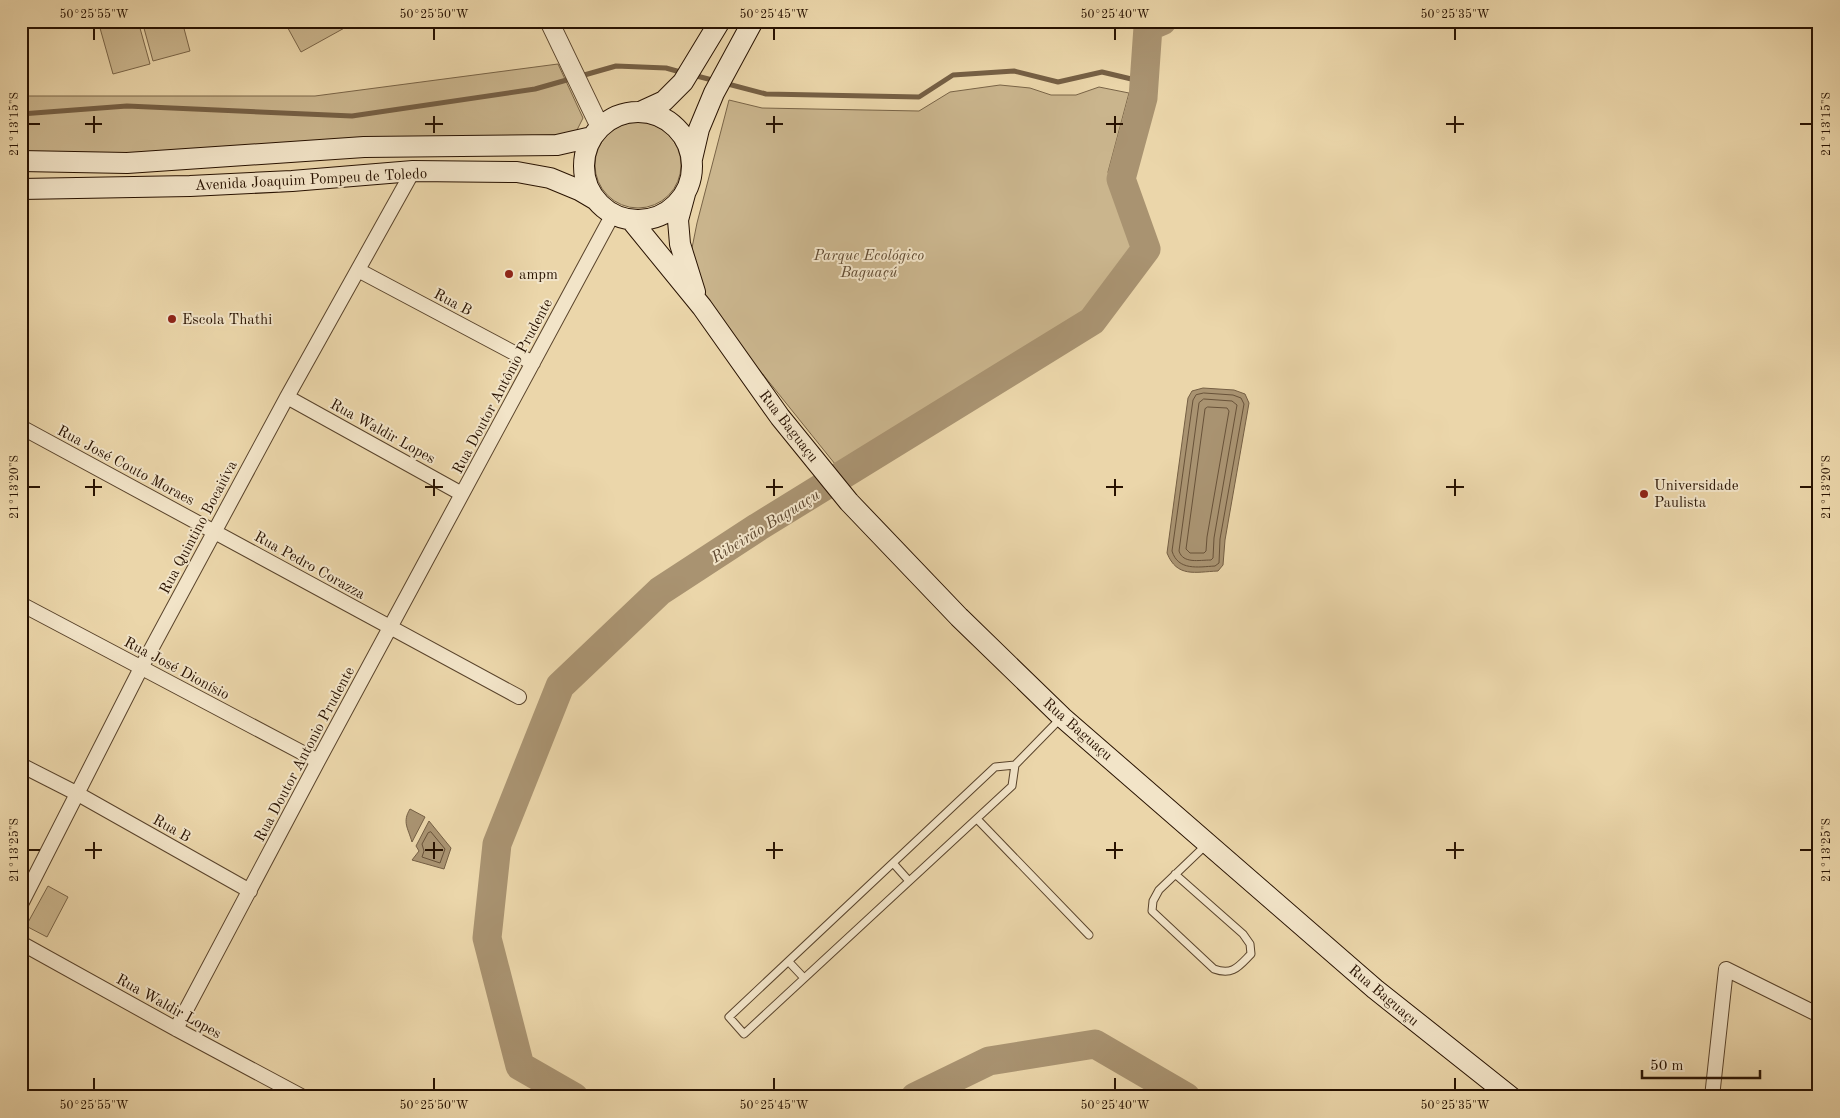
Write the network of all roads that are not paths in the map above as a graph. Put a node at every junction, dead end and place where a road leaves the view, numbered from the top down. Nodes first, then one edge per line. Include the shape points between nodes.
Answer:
1 (549, 21) edge
2 (720, 21) edge
3 (753, 21) edge
4 (640, 112) junction
5 (596, 132) junction
6 (692, 159) junction
7 (21, 161) edge
8 (413, 171) junction
9 (21, 189) edge
10 (685, 194) junction
11 (596, 200) junction
12 (622, 217) junction
13 (358, 270) junction
14 (702, 308) junction
15 (533, 363) junction
16 (287, 397) junction
17 (21, 427) edge
18 (462, 494) junction
19 (214, 532) junction
20 (21, 604) edge
21 (390, 627) junction
22 (141, 668) junction
23 (519, 697) dead end
24 (1062, 717) junction
25 (318, 761) junction
26 (21, 765) edge
27 (1015, 766) junction
28 (78, 794) junction
29 (977, 819) junction
30 (1208, 842) junction
31 (893, 863) junction
32 (1176, 874) junction
33 (909, 881) junction
34 (250, 891) junction
35 (21, 904) edge
36 (1089, 935) dead end
37 (21, 942) edge
38 (789, 962) junction
39 (804, 978) junction
40 (1819, 1015) edge
41 (176, 1030) junction
42 (303, 1097) edge
43 (1511, 1097) edge
44 (1712, 1097) edge

1 - 5 street via 587,100
2 - 4 main road via 683,82 664,101
3 - 6 main road via 714,93 699,129
4 - 5 main road via 619,115
4 - 6 main road via 659,116 675,126 686,141
5 - 7 main road, Avenida Joaquim Pompeu de Toledo via 557,145 364,147 127,163
5 - 11 main road via 585,152 583,169 587,186
6 - 10 main road via 691,177
8 - 9 main road, Avenida Joaquim Pompeu de Toledo via 209,185
8 - 11 main road, Avenida Joaquim Pompeu de Toledo via 517,172 550,178
8 - 13 street, Rua Quintino Bocaiúva
10 - 12 main road via 662,215 646,220
10 - 14 main road via 678,220 680,244 690,281
11 - 12 main road
12 - 14 main road
12 - 15 street, Rua Doutor Antônio Prudente
13 - 15 street, Rua B
13 - 16 street, Rua Quintino Bocaiúva
14 - 24 main road, Rua Baguaçu via 780,417 848,502 959,618
15 - 18 street, Rua Doutor Antônio Prudente
16 - 18 street, Rua Waldir Lopes
16 - 19 street, Rua Quintino Bocaiúva
17 - 19 street, Rua José Couto Moraes
18 - 21 street, Rua Doutor Antonio Prudente
19 - 21 street, Rua Pedro Corazza
19 - 22 street, Rua Quintino Bocaiúva
20 - 22 street, Rua José Dionísio
21 - 23 street, Rua Pedro Corazza
21 - 25 street, Rua Doutor Antonio Prudente
22 - 25 street, Rua José Dionísio
22 - 28 street, Rua Quintino Bocaiúva
24 - 27 lane
24 - 30 main road, Rua Baguaçu
25 - 34 street, Rua Doutor Antonio Prudente
26 - 28 street, Rua B
27 - 29 lane via 1012,786
27 - 31 lane via 995,767
28 - 34 street, Rua B
28 - 35 street, Rua Quintino Bocaiúva
29 - 33 lane
29 - 36 lane
30 - 32 lane
30 - 43 main road, Rua Baguaçu via 1375,989
31 - 33 lane
31 - 38 lane
32 - 32 lane via 1250,944 1251,954 1236,969 1224,973 1214,969 1152,911 1159,890
33 - 39 lane
34 - 41 street, Rua Doutor Antonio Prudente
37 - 41 street, Rua Waldir Lopes
38 - 39 lane
38 - 39 lane via 729,1017 744,1034
40 - 44 street via 1726,969
41 - 42 street, Rua Waldir Lopes

